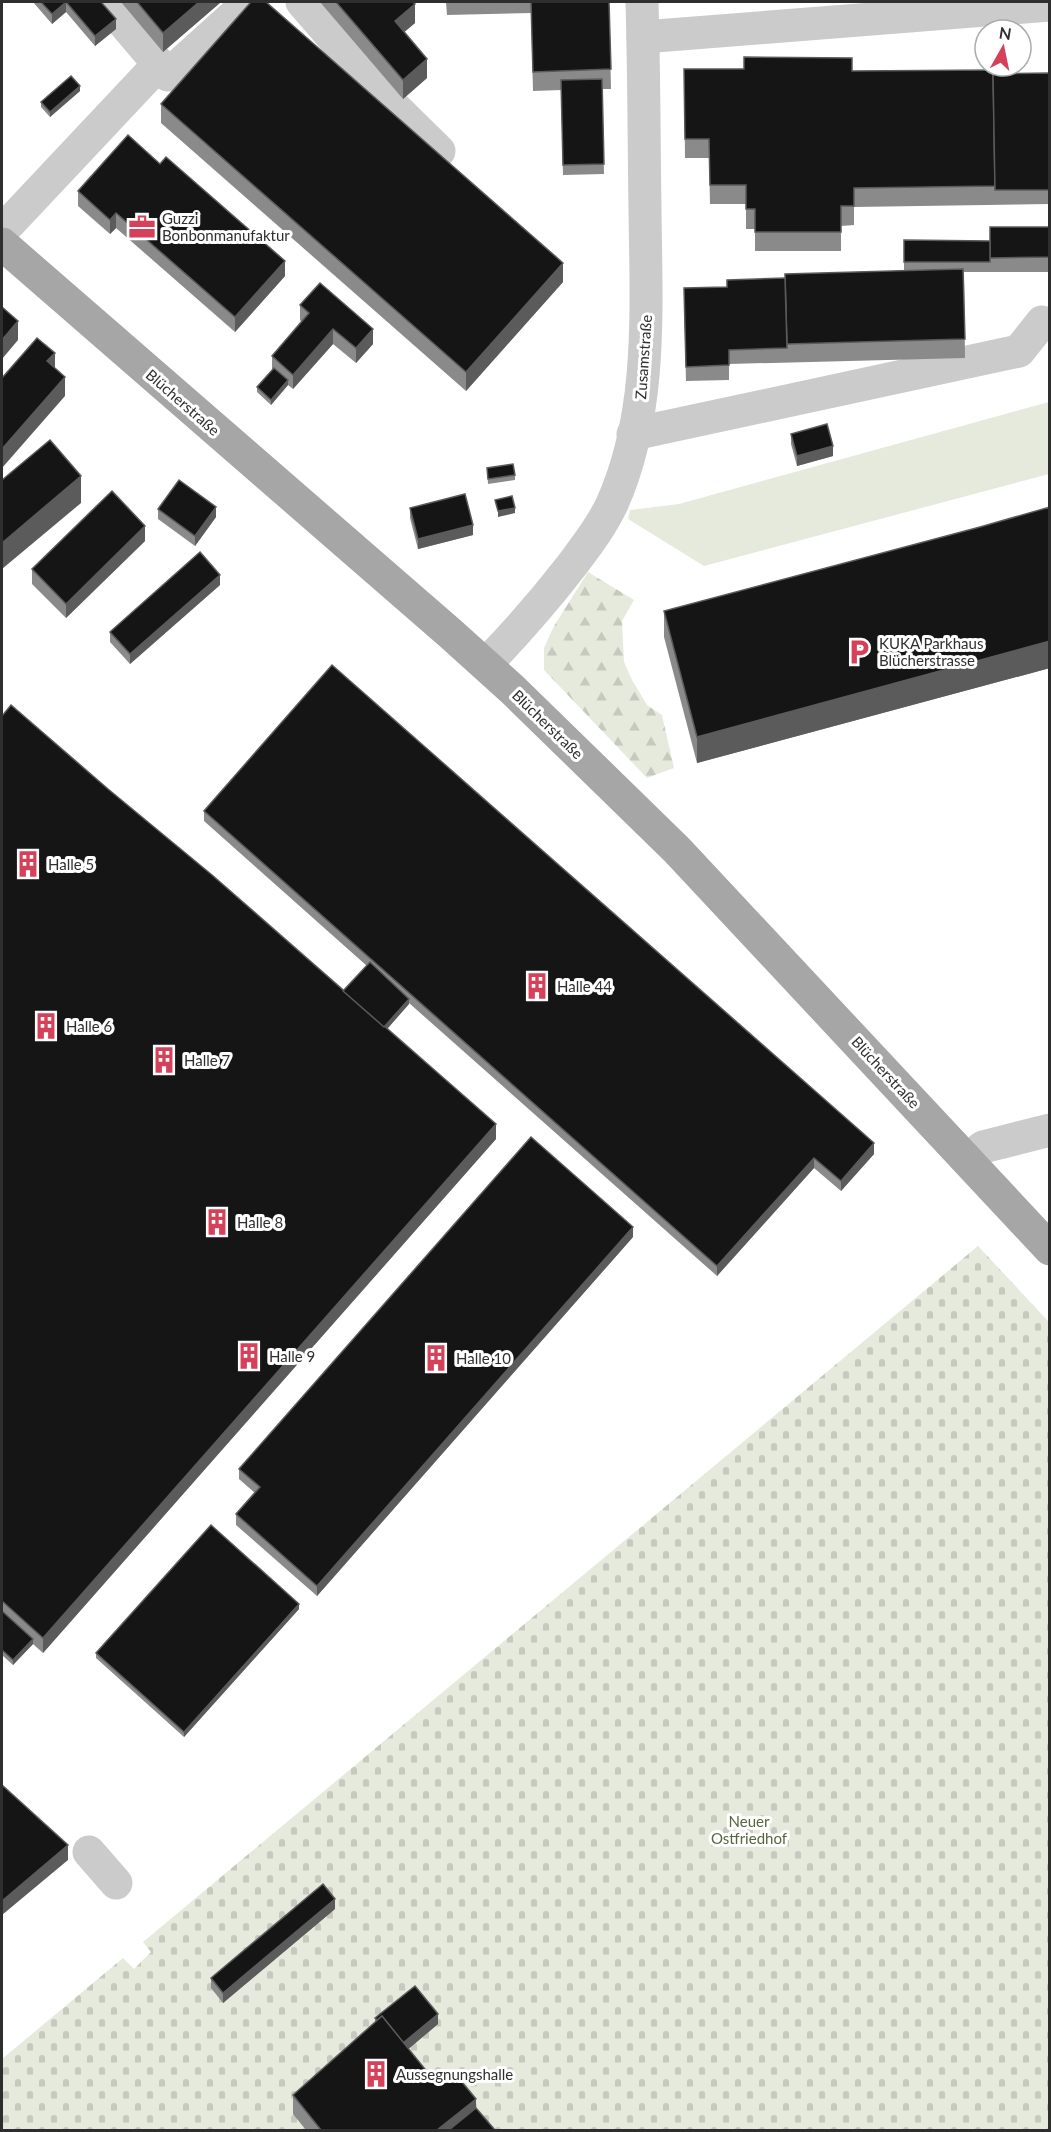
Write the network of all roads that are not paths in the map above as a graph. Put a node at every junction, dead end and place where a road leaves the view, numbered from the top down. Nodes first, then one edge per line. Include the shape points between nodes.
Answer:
1 (106, 2) edge
2 (249, 2) edge
3 (302, 2) edge
4 (642, 2) edge
5 (1050, 5) edge
6 (643, 37) junction
7 (159, 64) junction
8 (439, 151) edge
9 (2, 231) edge
10 (2, 244) edge
11 (1042, 321) dead end
12 (633, 434) junction
13 (486, 664) junction
14 (1050, 1130) edge
15 (968, 1159) junction
16 (1050, 1249) edge
17 (89, 1852) dead end
18 (116, 1883) dead end

1 - 7 street
2 - 7 street via 168,75
3 - 8 street via 386,99
4 - 6 street, Zusamstraße
5 - 6 street
6 - 12 street, Zusamstraße via 646,330
7 - 9 street
10 - 13 main road, Blücherstraße
11 - 12 street via 1019,351
12 - 13 street, Zusamstraße via 626,468 597,532 549,594
13 - 15 main road, Blücherstraße via 677,850
14 - 15 street via 983,1147
15 - 16 main road, Blücherstraße
17 - 18 street

